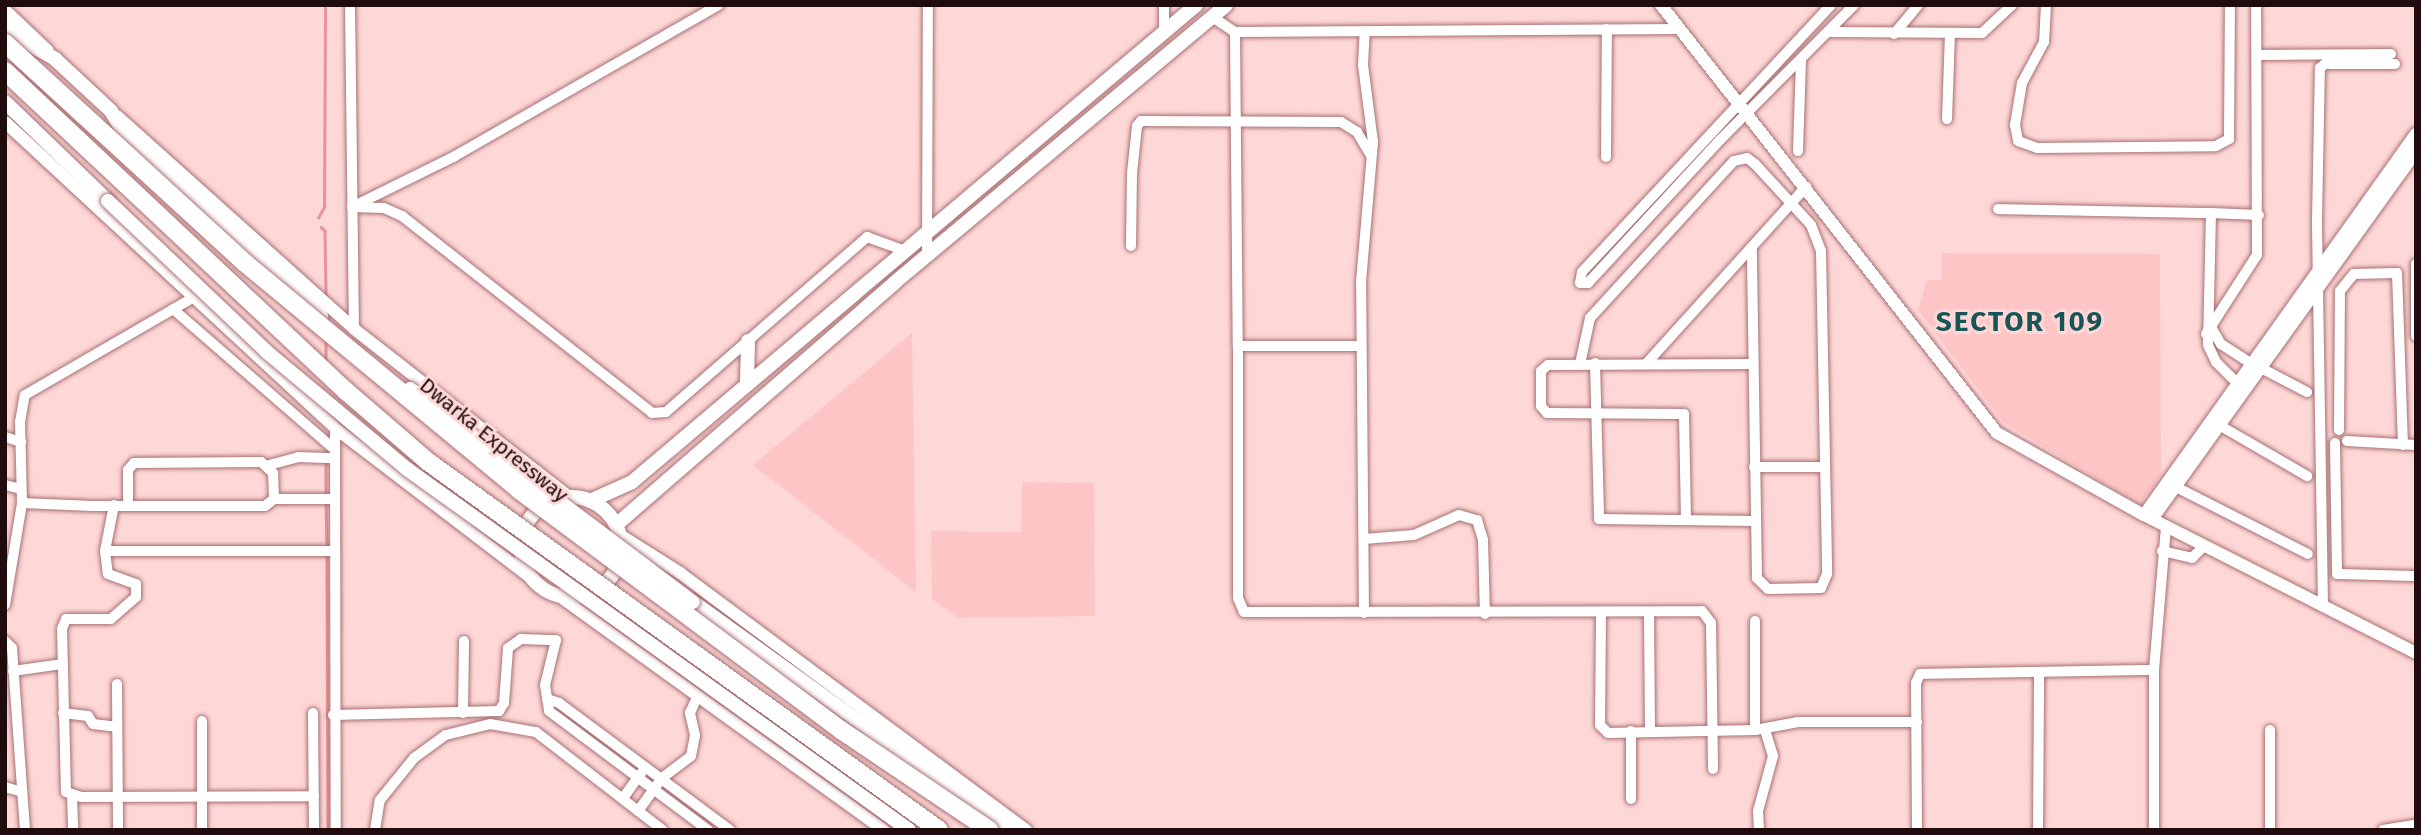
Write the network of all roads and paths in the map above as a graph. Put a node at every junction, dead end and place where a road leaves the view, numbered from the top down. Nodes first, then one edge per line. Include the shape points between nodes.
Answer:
1 (350, 5) edge
2 (719, 5) edge
3 (928, 5) edge
4 (1164, 5) edge
5 (1196, 5) edge
6 (1226, 5) edge
7 (1661, 5) edge
8 (1831, 5) edge
9 (1854, 5) edge
10 (1919, 5) edge
11 (2012, 5) edge
12 (2046, 5) edge
13 (2230, 5) edge
14 (2256, 5) edge
15 (5, 10) edge
16 (1214, 18) junction
17 (5, 24) edge
18 (1607, 29) junction
19 (1679, 29) junction
20 (1164, 30) junction
21 (1365, 31) junction
22 (1235, 32) junction
23 (1830, 32) junction
24 (1894, 34) junction
25 (1950, 35) junction
26 (5, 43) edge
27 (2258, 55) junction
28 (55, 59) junction
29 (1801, 59) junction
30 (5, 71) edge
31 (1740, 100) junction
32 (5, 102) edge
33 (111, 111) junction
34 (1749, 115) junction
35 (1947, 119) dead end
36 (1238, 121) junction
37 (5, 122) edge
38 (2416, 134) edge
39 (2416, 150) edge
40 (1798, 151) dead end
41 (1371, 155) junction
42 (1606, 158) dead end
43 (1807, 187) junction
44 (1793, 203) junction
45 (352, 207) junction
46 (1998, 209) dead end
47 (2211, 213) junction
48 (2259, 215) junction
49 (926, 230) junction
50 (1131, 246) dead end
51 (1752, 247) junction
52 (902, 250) junction
53 (927, 255) junction
54 (2416, 264) edge
55 (2335, 265) junction
56 (2349, 276) junction
57 (2320, 279) junction
58 (2340, 290) junction
59 (192, 298) junction
60 (173, 310) junction
61 (2415, 313) edge
62 (354, 329) junction
63 (2209, 331) junction
64 (2416, 336) edge
65 (748, 341) junction
66 (1238, 346) junction
67 (1360, 346) junction
68 (1595, 363) junction
69 (1647, 363) junction
70 (1580, 364) junction
71 (1753, 364) junction
72 (2255, 366) junction
73 (747, 382) junction
74 (2236, 382) junction
75 (2307, 392) dead end
76 (1597, 413) junction
77 (329, 422) junction
78 (2219, 425) junction
79 (5, 437) edge
80 (21, 442) junction
81 (2341, 442) junction
82 (2416, 444) edge
83 (2403, 445) junction
84 (334, 454) junction
85 (269, 465) junction
86 (1754, 467) junction
87 (1825, 467) junction
88 (2306, 476) dead end
89 (5, 485) edge
90 (2174, 486) junction
91 (20, 489) junction
92 (569, 497) junction
93 (274, 499) junction
94 (332, 499) junction
95 (590, 501) junction
96 (22, 503) junction
97 (114, 505) junction
98 (128, 505) junction
99 (2148, 517) junction
100 (1686, 520) junction
101 (1755, 521) junction
102 (2166, 526) junction
103 (618, 530) junction
104 (1364, 539) junction
105 (2204, 546) junction
106 (105, 551) junction
107 (333, 551) junction
108 (2162, 551) junction
109 (2308, 554) dead end
110 (2416, 576) edge
111 (531, 578) junction
112 (8, 581) edge
113 (562, 598) junction
114 (5, 605) edge
115 (2323, 607) junction
116 (1364, 613) junction
117 (1485, 614) junction
118 (1601, 614) junction
119 (1649, 614) junction
120 (1755, 621) dead end
121 (5, 641) edge
122 (464, 641) dead end
123 (2416, 653) edge
124 (62, 664) junction
125 (2154, 670) junction
126 (13, 671) junction
127 (2039, 674) junction
128 (117, 684) dead end
129 (5, 689) edge
130 (697, 697) junction
131 (547, 699) junction
132 (63, 713) junction
133 (313, 713) dead end
134 (463, 713) junction
135 (333, 715) junction
136 (202, 722) dead end
137 (1917, 722) junction
138 (116, 727) junction
139 (1760, 729) junction
140 (1650, 730) junction
141 (1713, 730) junction
142 (2270, 730) dead end
143 (1631, 731) junction
144 (645, 766) junction
145 (1713, 769) dead end
146 (638, 778) junction
147 (662, 778) junction
148 (5, 787) edge
149 (653, 789) junction
150 (22, 792) junction
151 (72, 795) junction
152 (202, 795) junction
153 (117, 796) junction
154 (314, 796) junction
155 (623, 798) junction
156 (1631, 799) dead end
157 (638, 811) junction
158 (2416, 825) edge
159 (25, 830) edge
160 (73, 830) edge
161 (118, 830) edge
162 (202, 830) edge
163 (314, 830) edge
164 (336, 830) edge
165 (374, 830) edge
166 (663, 830) edge
167 (708, 830) edge
168 (730, 830) edge
169 (884, 830) edge
170 (909, 830) edge
171 (939, 830) edge
172 (989, 830) edge
173 (1009, 830) edge
174 (1026, 830) edge
175 (1759, 830) edge
176 (1917, 830) edge
177 (2038, 830) edge
178 (2154, 830) edge
179 (2270, 830) edge
180 (2384, 830) edge

1 - 45 street
2 - 45 street via 455,156
3 - 49 street
4 - 20 street
5 - 20 main road
6 - 16 main road
7 - 19 street
8 - 31 street
9 - 23 street
10 - 24 street
11 - 25 street via 1991,29
12 - 13 street via 2044,42 2022,83 2015,125 2018,141 2037,148 2216,146 2229,139
14 - 27 street
15 - 28 street
16 - 22 street
16 - 53 main road
17 - 28 main road via 23,41
18 - 19 street
18 - 21 street
18 - 42 street
19 - 31 street
20 - 49 main road
21 - 22 street
21 - 41 street via 1363,65
22 - 36 street
23 - 24 street
23 - 29 street
24 - 25 street
25 - 35 street
26 - 172 highway, Dwarka Expressway, bridge via 308,318 519,490 841,730
27 - 48 street
27 - 57 street via 2393,59 2320,68
28 - 33 main road
29 - 34 street
29 - 40 street
30 - 171 highway, bridge via 346,391 427,461
31 - 34 street
31 - 34 street via 1581,272 1580,283 1588,283 1720,139
32 - 170 main road, bridge via 267,352 407,469
33 - 62 street
33 - 173 main road, bridge via 127,139 340,334 763,654
34 - 43 street
36 - 41 street via 1341,122 1357,132
36 - 50 street via 1151,120 1137,126
36 - 66 street
37 - 59 street
38 - 57 street
39 - 55 street
41 - 67 street
43 - 44 street
43 - 99 street via 1997,433
44 - 51 street
44 - 70 street via 1747,158 1734,161 1590,318
44 - 87 street via 1816,232 1821,251
45 - 62 street
45 - 65 street via 384,208 402,216 652,414 666,412
46 - 47 street
47 - 48 street
47 - 63 street
48 - 63 street via 2253,265
49 - 52 main road
49 - 53 street
51 - 69 street
51 - 71 street
52 - 65 street via 867,237
52 - 73 main road
53 - 103 main road
54 - 61 street
55 - 56 street
55 - 57 street
56 - 58 street
56 - 83 street via 2400,275
57 - 58 street
57 - 72 street
57 - 115 street
58 - 81 street via 2339,430 2333,437
59 - 60 street
59 - 77 street
60 - 80 street via 34,386 22,405
60 - 84 street
61 - 64 street
62 - 92 street
63 - 72 street
63 - 74 street via 2216,362
65 - 73 main road
66 - 67 street
66 - 116 street via 1241,606 1251,614
67 - 104 street
68 - 69 street
68 - 70 street
68 - 76 street
69 - 71 street
70 - 76 street via 1544,366 1541,406 1547,413
71 - 86 street
72 - 74 street
72 - 75 street
72 - 78 street
73 - 95 main road via 632,482
74 - 99 street
76 - 100 street via 1684,414
76 - 100 street via 1599,519
77 - 84 street
77 - 111 street
78 - 88 street
78 - 90 street
79 - 80 street
80 - 91 street
81 - 83 street
81 - 110 street via 2337,575
82 - 83 street
84 - 85 street
84 - 94 street
85 - 93 street
85 - 98 street via 134,463 128,470
86 - 87 street
86 - 101 street
87 - 101 street via 1827,573 1821,588 1768,589 1760,585
89 - 91 street
90 - 99 street
90 - 109 street
91 - 96 street
92 - 95 main road
92 - 111 main road via 540,507 529,519 521,551
93 - 94 street
93 - 98 street via 255,507
94 - 107 street
95 - 103 main road via 603,508
96 - 97 street
96 - 112 street
97 - 98 street
97 - 106 street
99 - 102 street
100 - 101 street
102 - 105 street
102 - 108 street
103 - 113 main road via 617,568 608,582 587,595
103 - 174 street
104 - 116 street
104 - 117 street via 1414,535 1459,515 1477,520 1483,540
105 - 108 street via 2192,558
105 - 115 street
106 - 107 street
106 - 124 street via 108,574 136,584 136,597 111,619 66,620
107 - 135 street
108 - 125 street
111 - 113 main road
112 - 114 street
113 - 130 street
115 - 123 street
116 - 117 street
117 - 118 street
118 - 119 street
118 - 143 street via 1600,725 1608,733
119 - 140 street
119 - 141 street via 1707,614 1711,622
120 - 139 street
121 - 126 street via 12,648
122 - 134 street
124 - 126 street
124 - 132 street
125 - 127 street
125 - 178 street
126 - 129 street
126 - 150 street
127 - 137 street via 1925,671 1916,683
127 - 177 street
128 - 138 street
130 - 147 street via 690,713 695,735 691,756
130 - 169 street
131 - 134 street via 545,685 556,640 520,639 505,654 502,708
131 - 144 street
131 - 146 street via 549,711
132 - 138 street
132 - 151 street via 64,786
133 - 154 street
134 - 135 street
135 - 164 street
136 - 152 street
137 - 139 street via 1798,722
137 - 176 street
138 - 153 street
139 - 141 street
139 - 175 street via 1772,742 1773,765 1758,811
140 - 141 street
140 - 143 street
141 - 145 street
142 - 179 street
143 - 156 street
144 - 146 street
144 - 147 street
146 - 149 street
146 - 155 street
147 - 149 street
147 - 168 street
148 - 150 street
149 - 157 street
149 - 167 street
150 - 159 street
151 - 153 street
151 - 160 street
152 - 153 street
152 - 154 street
152 - 162 street
153 - 161 street
154 - 163 street
155 - 157 street
155 - 165 street via 536,732 490,724 446,735 414,758 385,792 375,812
157 - 166 street
158 - 180 street

